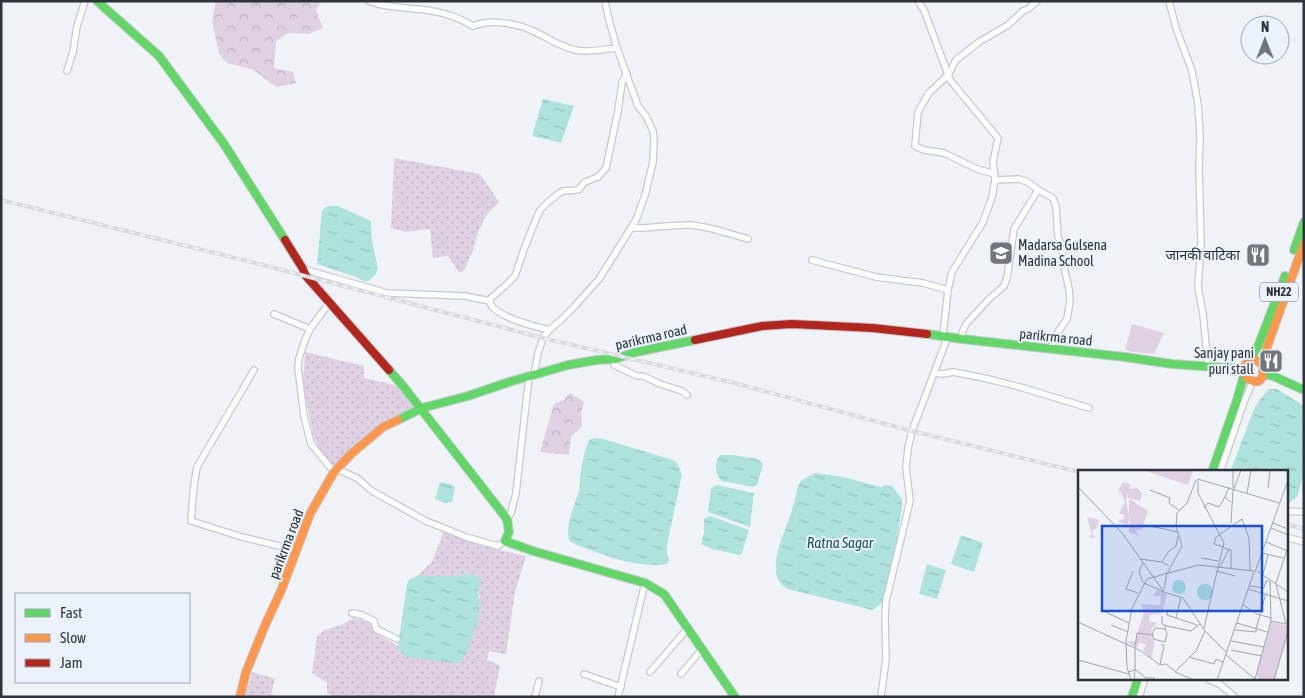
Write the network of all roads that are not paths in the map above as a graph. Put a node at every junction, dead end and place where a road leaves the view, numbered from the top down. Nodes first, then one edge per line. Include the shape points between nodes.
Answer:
1 (85, 1) edge
2 (97, 1) edge
3 (369, 1) edge
4 (605, 1) edge
5 (918, 1) edge
6 (1037, 1) edge
7 (1168, 1) edge
8 (617, 48) junction
9 (66, 71) dead end
10 (627, 74) junction
11 (948, 76) junction
12 (995, 177) junction
13 (1038, 190) junction
14 (1304, 222) edge
15 (631, 228) junction
16 (748, 239) dead end
17 (1304, 243) edge
18 (812, 260) dead end
19 (304, 269) junction
20 (948, 290) junction
21 (490, 300) junction
22 (330, 302) junction
23 (274, 314) dead end
24 (310, 329) junction
25 (549, 330) junction
26 (946, 336) junction
27 (962, 339) junction
28 (1050, 349) junction
29 (615, 359) junction
30 (1250, 360) junction
31 (1263, 365) junction
32 (1208, 366) junction
33 (254, 370) dead end
34 (1243, 372) junction
35 (934, 373) junction
36 (1264, 374) junction
37 (531, 376) junction
38 (1253, 381) junction
39 (1304, 390) edge
40 (687, 395) dead end
41 (422, 408) junction
42 (1089, 408) dead end
43 (336, 470) junction
44 (1213, 470) edge
45 (1221, 470) edge
46 (1288, 511) edge
47 (1304, 512) edge
48 (508, 520) junction
49 (1288, 538) edge
50 (505, 541) junction
51 (1304, 542) edge
52 (296, 550) junction
53 (645, 583) junction
54 (352, 613) dead end
55 (688, 628) junction
56 (397, 639) dead end
57 (702, 649) junction
58 (650, 672) dead end
59 (584, 674) dead end
60 (681, 674) dead end
61 (1138, 680) edge
62 (1145, 680) edge
63 (1210, 680) edge
64 (539, 681) dead end
65 (621, 687) junction
66 (240, 697) edge
67 (535, 697) edge
68 (618, 697) edge
69 (735, 697) edge
70 (881, 697) edge
71 (1132, 697) edge
72 (1139, 697) edge
73 (1234, 697) edge

1 - 9 street
2 - 19 main road via 159,56 224,144
3 - 8 street via 387,7 432,11 473,26 500,23 518,26 556,44 583,52
4 - 8 street
5 - 11 street
6 - 11 street via 956,60
7 - 32 street via 1192,71 1198,104 1201,242 1198,287
8 - 10 street
10 - 15 street via 654,139 645,195
10 - 21 street via 622,82 606,168 578,190 563,191 547,202 538,214 515,276
11 - 12 street via 998,138 993,162
11 - 12 street via 929,93 918,112 915,146 944,152
12 - 13 street via 1028,182
12 - 20 street via 983,222 952,272
13 - 27 street via 1014,228 1004,286 966,324
13 - 28 street via 1053,198 1056,207 1070,301 1067,319
14 - 30 main road, NH22 via 1259,344
15 - 16 street via 692,224
15 - 25 street via 599,279
17 - 31 main road, NH22
18 - 20 street via 876,277
19 - 21 street via 387,294 466,296
19 - 22 main road via 306,276
20 - 26 street
21 - 25 street via 496,310 507,316
22 - 24 street
22 - 41 main road
23 - 24 street
24 - 43 street via 298,368 304,416 311,444
25 - 37 street
26 - 27 main road, parikrma road
26 - 29 main road, parikrma road via 866,327 783,324 636,352
26 - 35 street
27 - 28 main road, parikrma road
28 - 32 main road, parikrma road
29 - 37 main road, parikrma road via 568,365
29 - 40 street via 614,365 622,370
30 - 31 main road
30 - 34 main road, NH22
31 - 36 main road, NH22
32 - 34 main road, parikrma road
33 - 52 street via 197,467 191,521
34 - 38 main road
34 - 44 main road, NH22 via 1238,400
35 - 42 street via 953,372 984,378
35 - 70 street via 908,448 906,466 910,501 886,601 886,658
36 - 38 main road
36 - 39 main road
37 - 41 main road, parikrma road
37 - 48 street via 516,493
38 - 45 street
41 - 43 main road, parikrma road via 383,427
41 - 48 main road
43 - 50 street via 356,478 372,491 426,521 498,546
43 - 52 main road, parikrma road via 310,514
46 - 47 street
48 - 50 main road via 509,532
49 - 51 street
50 - 53 main road
52 - 66 main road, parikrma road via 246,672
53 - 55 main road via 664,594
53 - 65 street
54 - 56 street via 374,621 376,629
55 - 57 main road
55 - 58 street
57 - 60 street
57 - 69 main road
59 - 65 street
61 - 71 main road
62 - 72 street
63 - 73 street
64 - 67 street
65 - 68 street

